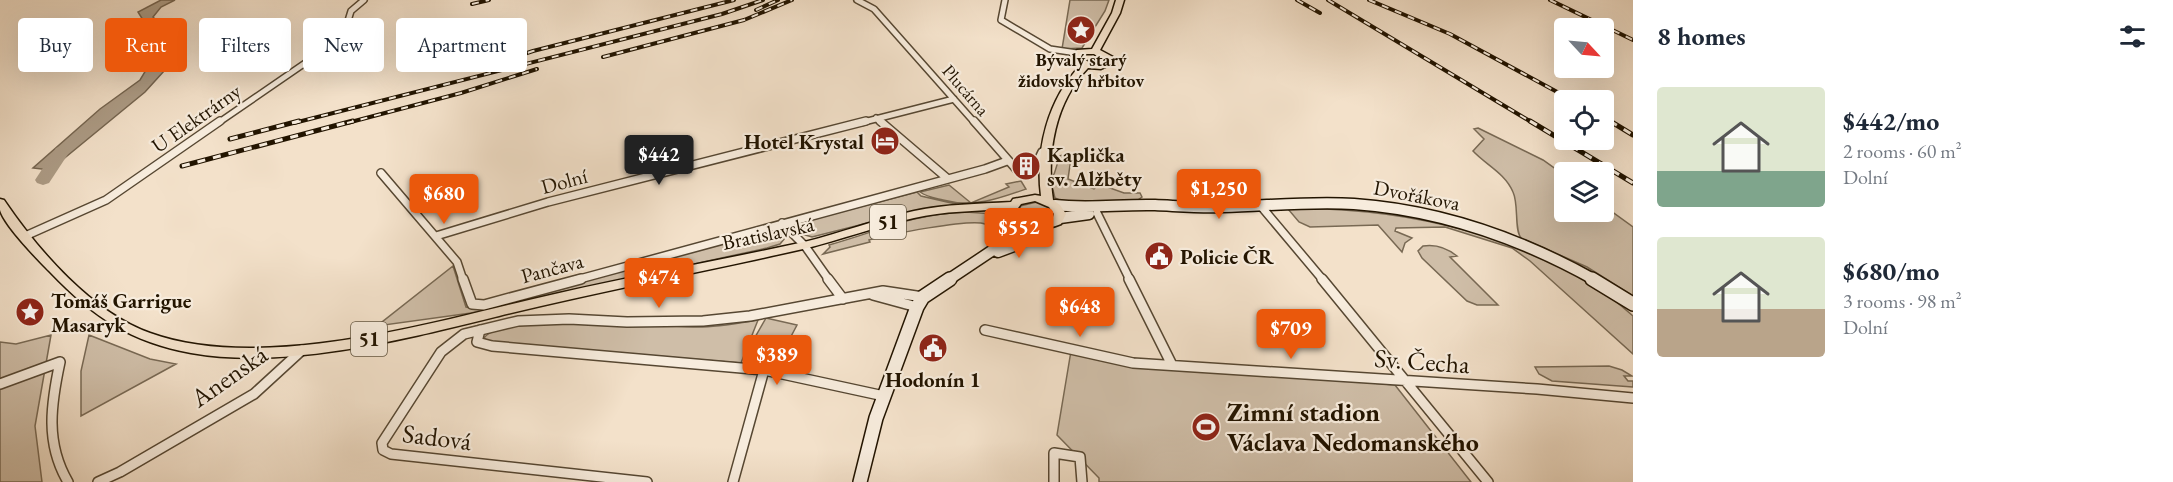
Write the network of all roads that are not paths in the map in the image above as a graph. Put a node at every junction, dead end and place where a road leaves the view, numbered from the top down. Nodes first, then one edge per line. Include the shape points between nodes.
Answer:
1 (364, 0) edge
2 (857, 0) edge
3 (1005, 0) edge
4 (1120, 0) edge
5 (1095, 51) junction
6 (1076, 55) junction
7 (1086, 65) junction
8 (954, 99) junction
9 (876, 118) junction
10 (1048, 150) junction
11 (1007, 160) junction
12 (1046, 167) junction
13 (381, 174) dead end
14 (948, 179) junction
15 (1028, 198) junction
16 (0, 202) edge
17 (1052, 204) junction
18 (1260, 205) junction
19 (1176, 207) junction
20 (1015, 213) junction
21 (1060, 218) junction
22 (1099, 218) junction
23 (783, 223) junction
24 (1038, 226) junction
25 (436, 236) junction
26 (22, 237) junction
27 (805, 246) junction
28 (981, 259) junction
29 (843, 299) junction
30 (920, 302) junction
31 (1633, 304) edge
32 (480, 330) junction
33 (985, 330) dead end
34 (302, 350) junction
35 (1172, 365) junction
36 (764, 370) junction
37 (1407, 381) junction
38 (0, 384) edge
39 (884, 396) junction
40 (1633, 398) edge
41 (68, 482) edge
42 (98, 482) edge
43 (647, 482) edge
44 (733, 482) edge
45 (860, 482) edge
46 (1054, 482) edge
47 (1082, 482) edge
48 (1488, 482) edge

1 - 26 street, U Elektrárny via 353,4 343,37 263,93 99,204
2 - 8 street, Plucárna via 874,9
3 - 6 street via 1001,20 1057,51
4 - 5 main road
5 - 6 main road
5 - 7 main road via 1107,56 1110,63
6 - 7 main road
7 - 10 main road via 1059,102
8 - 9 street
8 - 11 street, Plucárna
9 - 14 street
9 - 25 street, Dolní via 548,202
10 - 11 street, Plucárna via 1042,153 1032,173 1022,172
10 - 12 main road
11 - 14 street, Pančava
12 - 15 main road
12 - 17 main road via 1046,190
13 - 25 street
14 - 23 street, Pančava
15 - 17 main road
15 - 20 main road
16 - 26 main road, 51
17 - 19 main road, Dvořákova
17 - 21 main road
18 - 19 main road, Dvořákova
18 - 31 main road, Dvořákova via 1377,206 1459,222 1536,249
18 - 37 street
19 - 22 main road, Dvořákova
20 - 24 main road, 51
20 - 27 main road, Bratislavská / 51 via 974,209 919,213
20 - 28 main road via 1016,234
21 - 22 main road, Dvořákova
21 - 24 main road
22 - 35 street
23 - 25 street, Pančava via 477,305 472,304 457,262
23 - 27 street
24 - 28 main road via 1014,246
26 - 34 main road, 51 via 86,298 135,332 203,350
27 - 29 street
27 - 34 main road, Bratislavská / 51 via 657,274 464,320
28 - 30 main road
29 - 30 street, Sadová via 872,295
29 - 32 street, Sadová via 703,321 518,321
30 - 39 main road
32 - 36 street via 477,342 492,346
32 - 43 street, Sadová via 464,334 441,352 381,443 383,450 391,454
33 - 35 street, Sv. Čecha via 1133,363
34 - 42 street, Anenská via 254,394
35 - 37 street, Sv. Čecha
36 - 39 street
36 - 44 street
37 - 40 street, Sv. Čecha
37 - 48 street
38 - 41 street via 60,362 50,410 51,432 61,471
39 - 45 main road
46 - 47 street via 1054,453 1080,458

